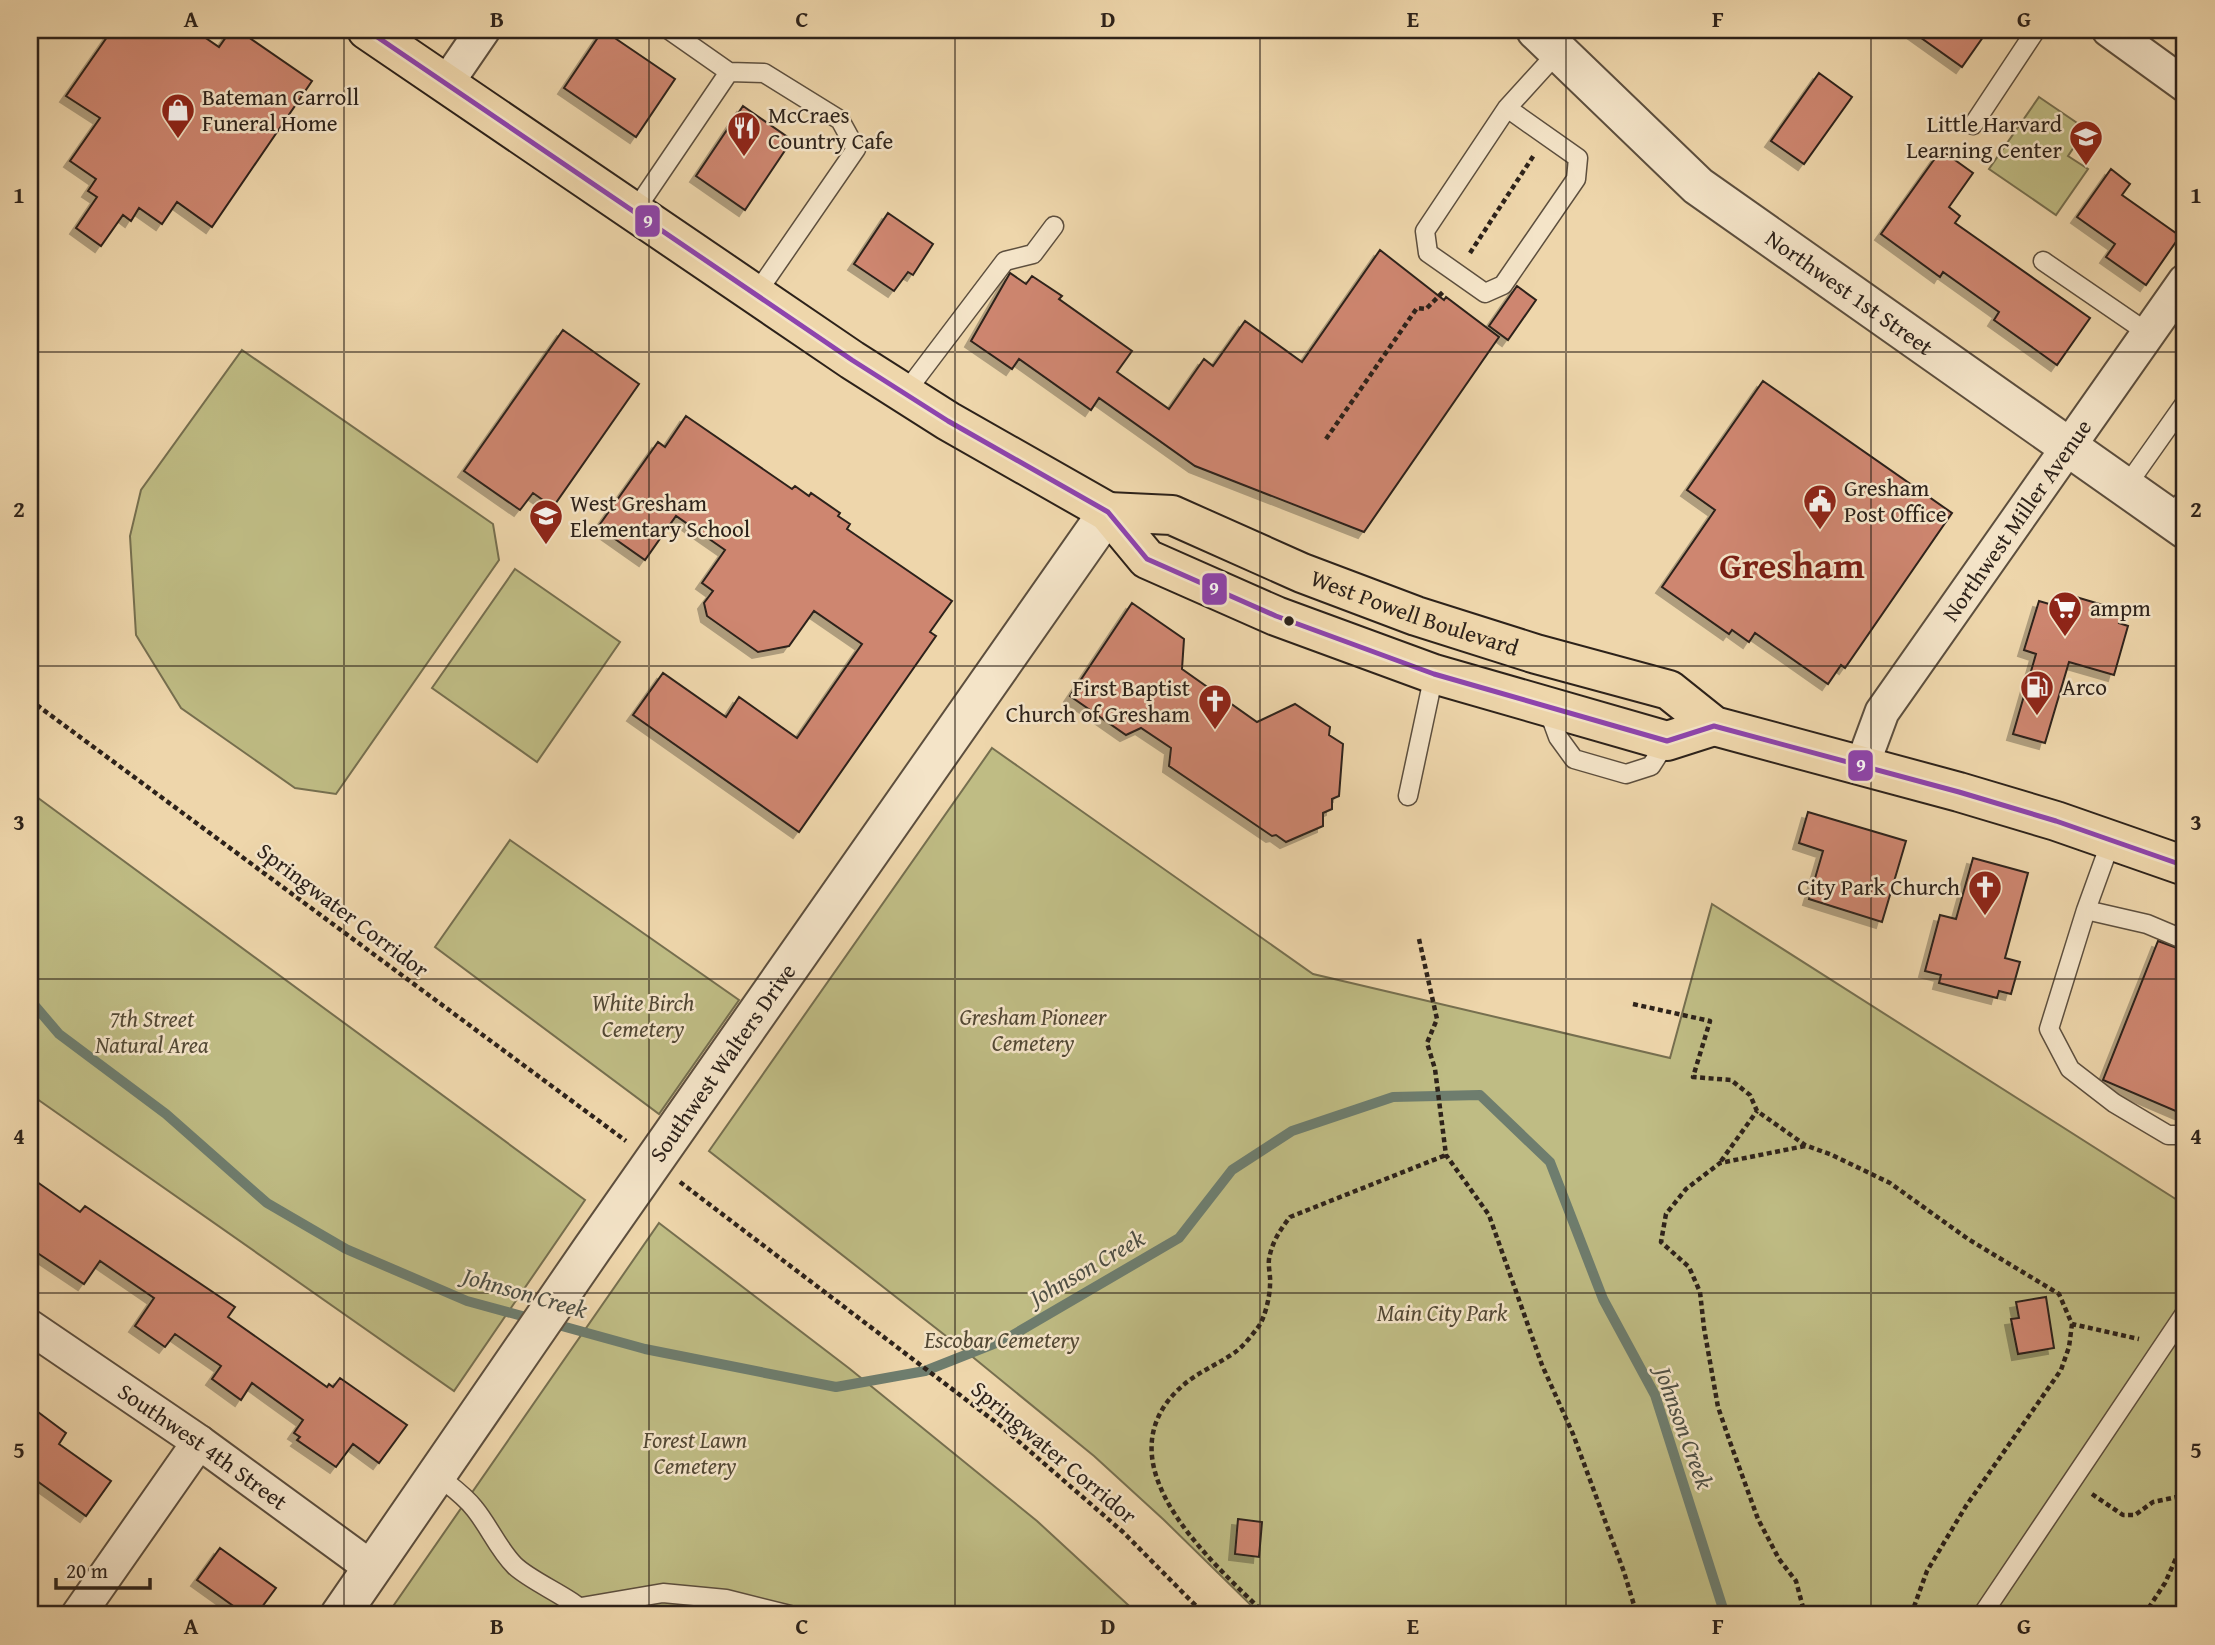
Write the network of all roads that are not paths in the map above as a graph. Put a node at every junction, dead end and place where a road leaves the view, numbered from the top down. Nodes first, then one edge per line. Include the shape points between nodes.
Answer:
1 (367, 30) edge
2 (483, 30) edge
3 (669, 30) edge
4 (2036, 30) edge
5 (2109, 30) edge
6 (1547, 41) edge
7 (729, 72) junction
8 (446, 84) junction
9 (2185, 85) edge
10 (1507, 108) junction
11 (1973, 125) dead end
12 (634, 212) junction
13 (1054, 226) dead end
14 (2043, 261) dead end
15 (2185, 281) edge
16 (755, 294) junction
17 (2148, 333) junction
18 (905, 393) junction
19 (2185, 403) edge
20 (2067, 447) junction
21 (2125, 488) junction
22 (1108, 512) junction
23 (2180, 515) edge
24 (1434, 674) junction
25 (1714, 726) junction
26 (1862, 766) junction
27 (1408, 796) dead end
28 (2111, 841) junction
29 (2185, 866) edge
30 (2086, 910) junction
31 (2185, 940) edge
32 (2185, 1135) edge
33 (2185, 1313) edge
34 (30, 1327) edge
35 (199, 1442) junction
36 (437, 1475) junction
37 (373, 1569) junction
38 (584, 1611) edge
39 (78, 1615) edge
40 (341, 1615) edge
41 (790, 1615) edge
42 (1982, 1615) edge

1 - 8 main road, West Powell Boulevard
2 - 8 street
3 - 7 lane
4 - 11 lane
5 - 9 street
6 - 10 lane
6 - 20 street, Northwest 1st Street via 1699,186
7 - 12 lane
7 - 16 lane via 764,73 840,120 856,149
8 - 12 main road, West Powell Boulevard
10 - 10 lane via 1425,231 1428,253 1485,293 1503,285 1576,179 1578,158
12 - 16 main road, West Powell Boulevard
13 - 18 lane via 1033,254 1005,261
14 - 17 lane
15 - 17 street, Northwest Miller Avenue
16 - 18 main road, West Powell Boulevard
17 - 20 street, Northwest Miller Avenue
18 - 22 main road, West Powell Boulevard
19 - 21 lane
20 - 21 street, Northwest 1st Street
20 - 26 street, Northwest Miller Avenue via 1882,712
21 - 23 street, Northwest 1st Street
22 - 24 main road, West Powell Boulevard via 1147,559 1276,616
22 - 25 main road, West Powell Boulevard via 1172,514 1302,573 1416,617 1669,690
22 - 36 street, Southwest Walters Drive
24 - 25 main road, West Powell Boulevard via 1667,741
24 - 27 lane
25 - 26 main road, West Powell Boulevard
26 - 28 main road, West Powell Boulevard
28 - 29 main road, West Powell Boulevard
28 - 30 lane
30 - 31 lane via 2147,924
30 - 32 lane via 2049,1029 2070,1069 2114,1103 2168,1135
33 - 42 lane
34 - 35 street, Southwest 4th Street
35 - 37 street, Southwest 4th Street
35 - 39 street
36 - 37 street, Southwest Walters Drive
36 - 38 lane via 474,1507 514,1565
37 - 40 street, Southwest Walters Drive
38 - 41 lane via 663,1593 726,1599

